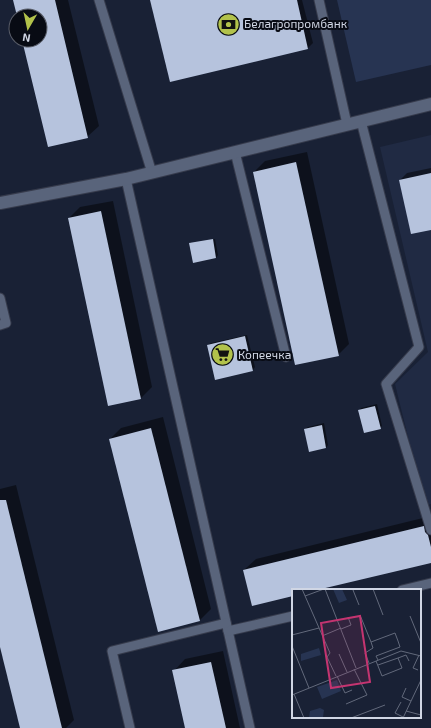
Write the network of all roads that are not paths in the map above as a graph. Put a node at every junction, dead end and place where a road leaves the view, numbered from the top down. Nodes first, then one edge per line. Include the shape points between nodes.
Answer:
1 (99, 0) edge
2 (319, 0) edge
3 (431, 104) edge
4 (361, 121) junction
5 (347, 124) junction
6 (235, 152) junction
7 (152, 173) junction
8 (126, 179) junction
9 (0, 203) edge
10 (0, 298) edge
11 (0, 325) edge
12 (286, 357) dead end
13 (431, 530) edge
14 (431, 583) edge
15 (406, 589) edge
16 (292, 616) edge
17 (227, 627) junction
18 (130, 728) edge
19 (250, 728) edge

1 - 7 lane
2 - 5 lane
3 - 4 street
4 - 5 street
4 - 13 lane via 419,347 386,384
5 - 6 street
6 - 7 street
6 - 12 lane
7 - 8 street
8 - 9 street
8 - 17 lane
10 - 11 lane via 6,323
14 - 15 lane
16 - 17 lane
17 - 18 lane via 112,651
17 - 19 lane

